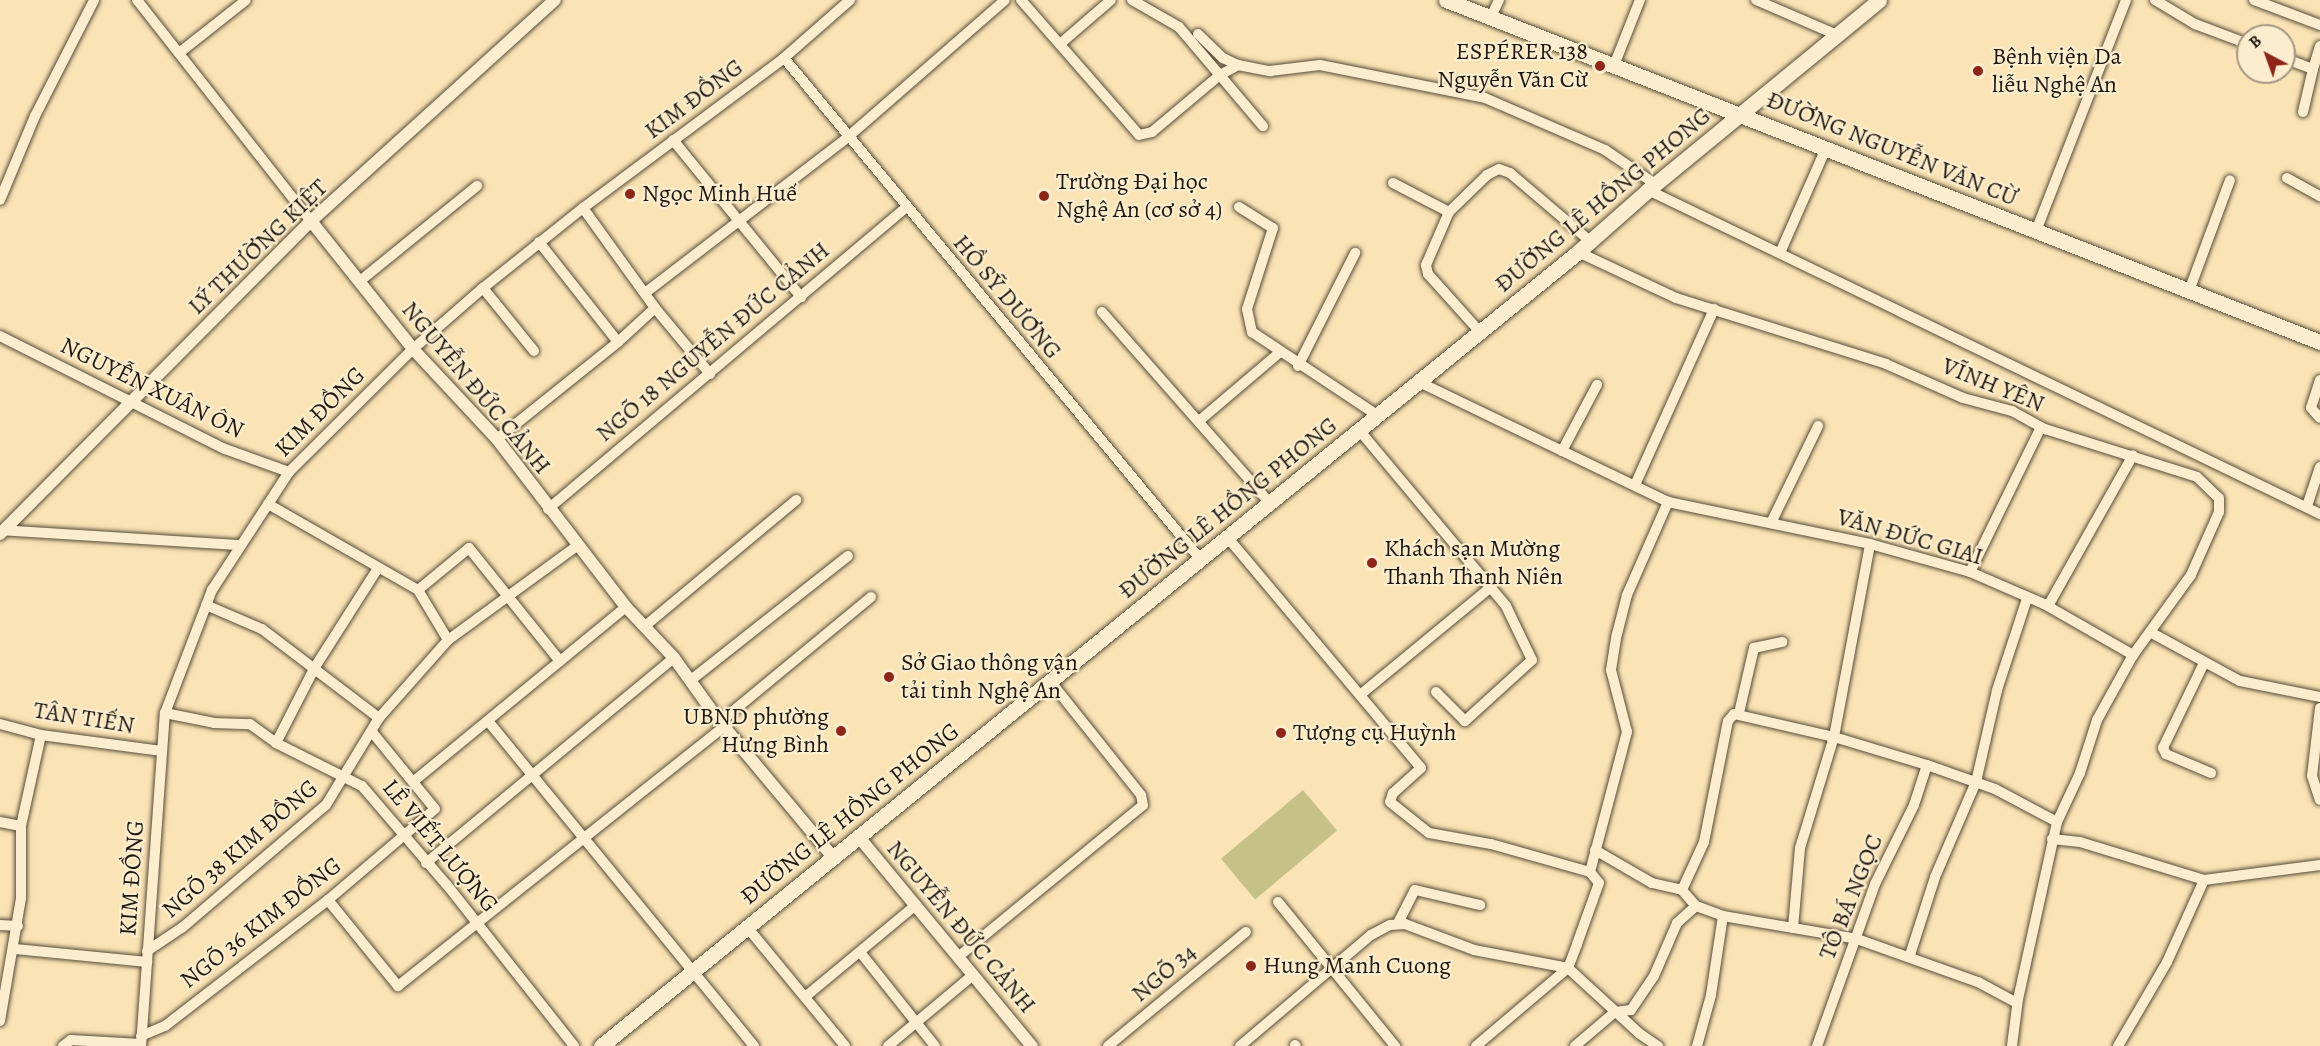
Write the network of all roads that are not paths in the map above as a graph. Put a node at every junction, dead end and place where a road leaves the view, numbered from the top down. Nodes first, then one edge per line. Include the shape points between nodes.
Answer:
1 (94, 0) edge
2 (137, 0) edge
3 (246, 0) edge
4 (555, 0) edge
5 (850, 0) edge
6 (1005, 0) edge
7 (1021, 0) edge
8 (1111, 0) edge
9 (1132, 0) edge
10 (1446, 0) edge
11 (1499, 0) edge
12 (1640, 0) edge
13 (1756, 0) edge
14 (1879, 0) edge
15 (2126, 0) edge
16 (2155, 0) edge
17 (2259, 1) edge
18 (1491, 17) junction
19 (2320, 25) edge
20 (1198, 34) dead end
21 (1837, 35) junction
22 (2236, 39) edge
23 (1060, 44) junction
24 (2320, 46) edge
25 (179, 53) junction
26 (784, 58) junction
27 (1615, 63) junction
28 (2296, 63) edge
29 (1238, 65) junction
30 (2313, 69) junction
31 (1220, 75) junction
32 (2303, 112) dead end
33 (1742, 114) junction
34 (1263, 126) dead end
35 (848, 137) junction
36 (673, 140) junction
37 (1826, 148) junction
38 (4, 173) edge
39 (2287, 178) dead end
40 (2230, 180) dead end
41 (1393, 183) dead end
42 (477, 186) dead end
43 (1651, 187) junction
44 (2320, 196) edge
45 (0, 200) edge
46 (1239, 207) dead end
47 (583, 208) junction
48 (906, 208) junction
49 (1449, 212) junction
50 (311, 221) junction
51 (738, 221) junction
52 (2036, 231) junction
53 (1590, 241) junction
54 (539, 242) junction
55 (1578, 252) junction
56 (1355, 253) dead end
57 (1780, 253) junction
58 (360, 280) junction
59 (483, 288) junction
60 (2189, 291) junction
61 (645, 293) junction
62 (801, 297) junction
63 (655, 308) junction
64 (1714, 309) junction
65 (1102, 312) dead end
66 (1480, 332) junction
67 (0, 336) edge
68 (618, 342) junction
69 (2320, 342) edge
70 (413, 348) junction
71 (534, 351) dead end
72 (1279, 353) junction
73 (1298, 366) junction
74 (710, 374) junction
75 (2320, 380) edge
76 (1419, 382) junction
77 (1597, 385) dead end
78 (130, 401) junction
79 (1377, 415) junction
80 (2320, 418) edge
81 (1199, 421) junction
82 (1818, 426) dead end
83 (2041, 427) junction
84 (1359, 430) junction
85 (497, 439) junction
86 (1562, 451) junction
87 (2133, 455) junction
88 (2320, 467) edge
89 (289, 472) junction
90 (1635, 485) junction
91 (796, 500) dead end
92 (1668, 502) junction
93 (1270, 503) junction
94 (268, 504) junction
95 (2307, 506) junction
96 (548, 509) junction
97 (2320, 514) edge
98 (1771, 523) junction
99 (1, 531) edge
100 (1228, 538) junction
101 (1870, 544) junction
102 (241, 545) junction
103 (577, 546) junction
104 (848, 556) dead end
105 (1201, 560) junction
106 (378, 568) junction
107 (1970, 572) junction
108 (1491, 587) junction
109 (418, 590) junction
110 (871, 597) dead end
111 (508, 598) junction
112 (2027, 599) junction
113 (206, 605) junction
114 (2048, 606) junction
115 (626, 607) junction
116 (645, 626) junction
117 (2150, 632) junction
118 (448, 640) junction
119 (1782, 642) dead end
120 (2133, 655) junction
121 (675, 658) junction
122 (560, 661) junction
123 (2204, 663) junction
124 (315, 667) junction
125 (691, 680) junction
126 (1050, 681) junction
127 (1436, 692) dead end
128 (1359, 695) junction
129 (2320, 697) edge
130 (2320, 708) edge
131 (165, 713) junction
132 (1739, 713) junction
133 (379, 718) junction
134 (488, 721) junction
135 (0, 724) edge
136 (722, 725) junction
137 (372, 732) junction
138 (41, 735) junction
139 (1834, 737) junction
140 (276, 743) junction
141 (162, 751) junction
142 (1927, 765) junction
143 (2211, 773) dead end
144 (532, 776) junction
145 (346, 778) junction
146 (414, 781) junction
147 (1976, 782) junction
148 (2320, 800) edge
149 (0, 822) edge
150 (2057, 822) junction
151 (21, 826) junction
152 (402, 836) junction
153 (858, 836) junction
154 (584, 839) junction
155 (2052, 839) junction
156 (1595, 850) junction
157 (832, 856) junction
158 (426, 863) junction
159 (2320, 865) edge
160 (1590, 872) junction
161 (2204, 880) junction
162 (1682, 890) junction
163 (328, 900) junction
164 (1278, 902) dead end
165 (916, 905) junction
166 (1480, 905) dead end
167 (1696, 906) junction
168 (1722, 916) junction
169 (1398, 923) junction
170 (478, 924) junction
171 (0, 925) edge
172 (18, 926) junction
173 (747, 927) junction
174 (1793, 928) junction
175 (1246, 932) dead end
176 (1857, 939) junction
177 (15, 949) junction
178 (860, 952) junction
179 (1910, 955) junction
180 (147, 957) junction
181 (958, 957) junction
182 (1332, 967) junction
183 (1568, 968) junction
184 (692, 971) junction
185 (973, 975) junction
186 (805, 997) junction
187 (2017, 1003) junction
188 (1616, 1012) junction
189 (0, 1022) edge
190 (917, 1023) junction
191 (141, 1042) edge
192 (63, 1046) edge
193 (574, 1046) edge
194 (601, 1046) edge
195 (754, 1046) edge
196 (845, 1046) edge
197 (888, 1046) edge
198 (934, 1046) edge
199 (1032, 1046) edge
200 (1108, 1046) edge
201 (1240, 1046) edge
202 (1395, 1046) edge
203 (1476, 1046) edge
204 (1575, 1046) edge
205 (1658, 1046) edge
206 (1697, 1046) edge
207 (1816, 1046) edge
208 (2012, 1046) edge
209 (2118, 1046) edge

1 - 38 street
2 - 25 street, NGUYỄN ĐỨC CẢNH
3 - 25 street
4 - 50 street, LÝ THƯỜNG KIỆT
5 - 26 street, KIM ĐỒNG
6 - 35 street
7 - 23 street
8 - 23 street
9 - 31 street via 1179,27
10 - 18 main road, ĐƯỜNG NGUYỄN VĂN CỪ
11 - 18 street
12 - 27 street
13 - 21 street
14 - 21 main road, ĐƯỜNG LÊ HỒNG PHONG
15 - 52 street
16 - 22 street via 2195,24
17 - 19 street
18 - 27 main road, ĐƯỜNG NGUYỄN VĂN CỪ
20 - 29 street via 1223,58
21 - 33 main road, ĐƯỜNG LÊ HỒNG PHONG
23 - 31 street via 1139,135 1152,132
24 - 30 street
25 - 50 street, NGUYỄN ĐỨC CẢNH
26 - 35 street, HỒ SỸ DƯƠNG
26 - 36 street, KIM ĐỒNG
27 - 33 main road, ĐƯỜNG NGUYỄN VĂN CỪ
28 - 30 street
29 - 31 street
29 - 43 street via 1270,71 1320,65 1460,91 1605,150
30 - 32 street
31 - 34 street
33 - 37 main road, ĐƯỜNG NGUYỄN VĂN CỪ
33 - 43 main road, ĐƯỜNG LÊ HỒNG PHONG
35 - 48 street, HỒ SỸ DƯƠNG
35 - 51 street
36 - 47 street, KIM ĐỒNG
36 - 51 street
37 - 52 main road, ĐƯỜNG NGUYỄN VĂN CỪ
37 - 57 street
38 - 45 street
39 - 44 street
40 - 60 street
41 - 49 street
42 - 58 street
43 - 53 main road, ĐƯỜNG LÊ HỒNG PHONG
43 - 57 street
46 - 72 street via 1273,228 1247,313 1252,332
47 - 54 street, KIM ĐỒNG
47 - 61 street
48 - 62 street, NGÕ 18 NGUYỄN ĐỨC CẢNH
48 - 105 street, HỒ SỸ DƯƠNG
49 - 53 street via 1490,172 1503,169
49 - 66 street via 1426,270
50 - 58 street, NGUYỄN ĐỨC CẢNH
50 - 78 street, LÝ THƯỜNG KIỆT
51 - 61 street
51 - 62 street
52 - 60 main road, ĐƯỜNG NGUYỄN VĂN CỪ
53 - 55 main road, ĐƯỜNG LÊ HỒNG PHONG
54 - 59 street, KIM ĐỒNG
54 - 68 street
55 - 64 street, VĨNH YÊN via 1676,298
55 - 66 main road, ĐƯỜNG LÊ HỒNG PHONG
56 - 73 street
57 - 95 street
58 - 70 street, NGUYỄN ĐỨC CẢNH
59 - 70 street, KIM ĐỒNG
59 - 71 street
60 - 69 main road, ĐƯỜNG NGUYỄN VĂN CỪ
61 - 63 street
62 - 74 street, NGÕ 18 NGUYỄN ĐỨC CẢNH
63 - 68 street
63 - 74 street
64 - 83 street, VĨNH YÊN via 1886,364 1963,398 2012,411
64 - 90 street
65 - 81 street
66 - 76 main road, ĐƯỜNG LÊ HỒNG PHONG
67 - 78 street, NGUYỄN XUÂN ÔN
68 - 85 street
70 - 85 street, NGUYỄN ĐỨC CẢNH
70 - 89 street, KIM ĐỒNG
72 - 73 street
72 - 81 street
73 - 79 street
74 - 96 street, NGÕ 18 NGUYỄN ĐỨC CẢNH
75 - 80 street via 2310,408
76 - 79 main road, ĐƯỜNG LÊ HỒNG PHONG
76 - 86 street, VĂN ĐỨC GIAI
77 - 86 street
78 - 89 street, NGUYỄN XUÂN ÔN via 225,449
78 - 99 street, LÝ THƯỜNG KIỆT
79 - 84 main road, ĐƯỜNG LÊ HỒNG PHONG
81 - 93 street
82 - 98 street
83 - 87 street, VĨNH YÊN
83 - 107 street
84 - 93 main road, ĐƯỜNG LÊ HỒNG PHONG
84 - 108 street
85 - 96 street, NGUYỄN ĐỨC CẢNH
86 - 90 street, VĂN ĐỨC GIAI
87 - 114 street
87 - 117 street, VĨNH YÊN via 2197,477 2218,498 2219,512 2191,575
88 - 95 street
89 - 94 street, KIM ĐỒNG
90 - 92 street, VĂN ĐỨC GIAI
91 - 116 street
92 - 98 street, VĂN ĐỨC GIAI
92 - 156 street via 1627,595 1617,634 1611,670 1627,732
93 - 100 main road, ĐƯỜNG LÊ HỒNG PHONG
94 - 102 street, KIM ĐỒNG
94 - 106 street
95 - 97 street
96 - 103 street, NGUYỄN ĐỨC CẢNH
98 - 101 street, VĂN ĐỨC GIAI
99 - 102 street
100 - 105 main road, ĐƯỜNG LÊ HỒNG PHONG
100 - 128 street
101 - 107 street, VĂN ĐỨC GIAI
101 - 139 street
102 - 113 street, KIM ĐỒNG
103 - 111 street, NGÕ 38 KIM ĐỒNG
103 - 115 street, NGUYỄN ĐỨC CẢNH
104 - 125 street
105 - 126 main road, ĐƯỜNG LÊ HỒNG PHONG
106 - 109 street
106 - 124 street
107 - 112 street, VĂN ĐỨC GIAI
108 - 127 street via 1515,621 1531,664 1465,721
108 - 128 street
109 - 111 street via 469,548
109 - 118 street
110 - 136 street
111 - 118 street, NGÕ 38 KIM ĐỒNG
111 - 122 street
112 - 114 street, VĂN ĐỨC GIAI
112 - 147 street via 1997,690
113 - 124 street via 262,629
113 - 131 street, KIM ĐỒNG
114 - 120 street, VĂN ĐỨC GIAI
115 - 116 street, NGUYỄN ĐỨC CẢNH
115 - 122 street
116 - 121 street, NGUYỄN ĐỨC CẢNH
117 - 120 street, VĨNH YÊN
117 - 123 street
118 - 133 street, NGÕ 38 KIM ĐỒNG
119 - 132 street via 1752,650
120 - 150 street via 2097,720 2080,773
121 - 125 street, NGUYỄN ĐỨC CẢNH
121 - 144 street
122 - 134 street
123 - 129 street via 2240,681
123 - 143 street via 2163,748 2166,754
124 - 133 street
124 - 140 street
125 - 136 street, NGUYỄN ĐỨC CẢNH
126 - 153 main road, ĐƯỜNG LÊ HỒNG PHONG
126 - 181 street via 1142,795 1143,805
128 - 160 street via 1421,768 1393,793 1390,802 1429,833 1491,844
130 - 148 street via 2312,776
131 - 140 street, LÊ VIẾT LƯỢNG via 214,723 250,724
131 - 141 street, KIM ĐỒNG
132 - 139 street
132 - 162 street via 1728,720 1704,842
133 - 137 street, NGÕ 38 KIM ĐỒNG
134 - 144 street
134 - 146 street
135 - 138 street, TÂN TIẾN
136 - 154 street
136 - 157 street, NGUYỄN ĐỨC CẢNH
137 - 145 street, NGÕ 38 KIM ĐỒNG via 353,756
137 - 146 street
138 - 141 street, TÂN TIẾN
138 - 151 street
139 - 142 street
139 - 174 street via 1800,848
140 - 145 street, LÊ VIẾT LƯỢNG
141 - 180 street, KIM ĐỒNG
142 - 147 street
142 - 176 street, TÔ BÁ NGỌC via 1914,805 1875,884
144 - 154 street
144 - 158 street
145 - 152 street, LÊ VIẾT LƯỢNG via 362,786
145 - 180 street, NGÕ 38 KIM ĐỒNG via 326,805
146 - 152 street, NGÕ 36 KIM ĐỒNG via 435,808
147 - 150 street
147 - 179 street via 1935,876
149 - 151 street
150 - 155 street
151 - 172 street
152 - 158 street, LÊ VIẾT LƯỢNG
152 - 163 street, NGÕ 36 KIM ĐỒNG
153 - 157 main road, ĐƯỜNG LÊ HỒNG PHONG
153 - 165 street, NGUYỄN ĐỨC CẢNH
154 - 170 street
154 - 184 street
155 - 161 street via 2080,842
155 - 187 street
156 - 160 street
156 - 162 street via 1652,883
157 - 173 main road, ĐƯỜNG LÊ HỒNG PHONG
158 - 170 street, LÊ VIẾT LƯỢNG
159 - 161 street
160 - 183 street via 1599,883
161 - 209 street via 2167,962
162 - 167 street
163 - 170 street via 398,986
163 - 191 street, NGÕ 36 KIM ĐỒNG
164 - 182 street
165 - 178 street
165 - 181 street, NGUYỄN ĐỨC CẢNH
166 - 169 street via 1415,890
167 - 168 street
167 - 188 street via 1677,922 1654,976 1631,1010
168 - 174 street
168 - 206 street via 1712,995
169 - 182 street via 1377,931
169 - 183 street via 1474,950
170 - 193 street, LÊ VIẾT LƯỢNG
171 - 172 street
172 - 177 street
173 - 184 main road, ĐƯỜNG LÊ HỒNG PHONG
173 - 186 street
174 - 176 street
175 - 200 street, NGÕ 34
176 - 179 street
176 - 207 street, TÔ BÁ NGỌC
177 - 180 street
177 - 189 street
178 - 186 street
178 - 190 street
179 - 187 street via 1978,982
180 - 191 street, KIM ĐỒNG
181 - 185 street, NGUYỄN ĐỨC CẢNH
182 - 201 street
182 - 202 street
183 - 188 street
183 - 203 street
184 - 194 main road, ĐƯỜNG LÊ HỒNG PHONG
184 - 195 street
185 - 190 street
185 - 199 street, NGUYỄN ĐỨC CẢNH
186 - 196 street
187 - 208 street
188 - 204 street
188 - 205 street
190 - 197 street
190 - 198 street
191 - 192 street via 70,1040

